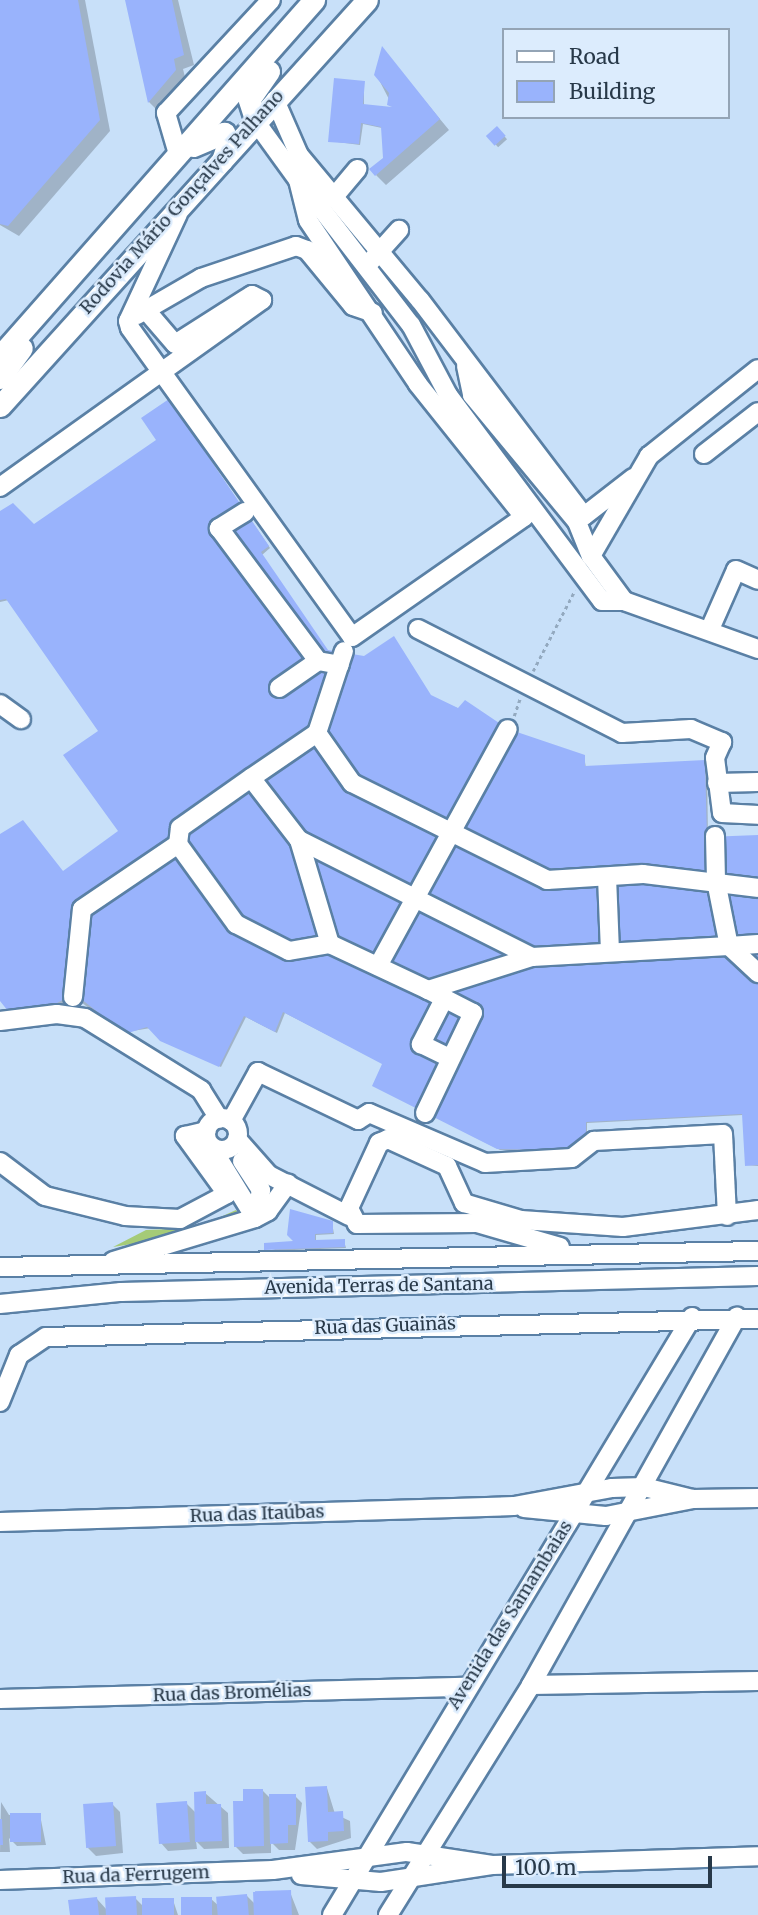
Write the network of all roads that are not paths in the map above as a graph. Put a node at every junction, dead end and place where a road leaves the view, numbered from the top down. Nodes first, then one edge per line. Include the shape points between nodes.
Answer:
1 (271, 0) edge
2 (314, 0) edge
3 (330, 0) edge
4 (367, 0) edge
5 (275, 100) junction
6 (256, 122) junction
7 (179, 154) junction
8 (222, 160) junction
9 (357, 169) dead end
10 (298, 180) junction
11 (188, 192) junction
12 (333, 198) junction
13 (399, 230) dead end
14 (96, 248) junction
15 (372, 259) junction
16 (120, 271) junction
17 (145, 309) junction
18 (373, 313) junction
19 (37, 316) junction
20 (128, 321) junction
21 (0, 356) edge
22 (758, 369) edge
23 (468, 370) junction
24 (163, 371) junction
25 (0, 378) edge
26 (443, 387) junction
27 (0, 406) edge
28 (758, 412) edge
29 (704, 454) dead end
30 (633, 478) junction
31 (0, 487) edge
32 (245, 512) dead end
33 (581, 519) junction
34 (558, 537) junction
35 (591, 556) junction
36 (758, 580) edge
37 (624, 601) junction
38 (418, 629) dead end
39 (710, 629) junction
40 (758, 649) edge
41 (318, 662) junction
42 (279, 688) dead end
43 (0, 704) edge
44 (21, 719) dead end
45 (508, 729) road end
46 (317, 733) junction
47 (251, 778) junction
48 (758, 782) edge
49 (716, 783) junction
50 (758, 815) edge
51 (450, 832) junction
52 (715, 836) dead end
53 (299, 840) junction
54 (178, 844) junction
55 (607, 877) junction
56 (716, 881) junction
57 (758, 888) edge
58 (415, 898) junction
59 (330, 944) junction
60 (758, 944) edge
61 (729, 946) junction
62 (610, 952) junction
63 (532, 957) junction
64 (378, 966) junction
65 (758, 974) edge
66 (436, 994) junction
67 (73, 997) dead end
68 (0, 1021) edge
69 (450, 1058) junction
70 (425, 1113) dead end
71 (363, 1117) junction
72 (223, 1134) junction
73 (379, 1143) junction
74 (0, 1162) edge
75 (288, 1183) junction
76 (758, 1210) edge
77 (256, 1214) junction
78 (349, 1216) junction
79 (726, 1216) junction
80 (758, 1251) edge
81 (577, 1252) junction
82 (106, 1264) junction
83 (0, 1267) edge
84 (758, 1276) edge
85 (0, 1304) edge
86 (692, 1317) junction
87 (737, 1317) junction
88 (758, 1319) edge
89 (0, 1402) edge
90 (644, 1487) junction
91 (586, 1492) junction
92 (758, 1498) edge
93 (693, 1499) junction
94 (514, 1506) junction
95 (632, 1511) junction
96 (570, 1517) junction
97 (0, 1522) edge
98 (758, 1681) edge
99 (531, 1685) junction
100 (464, 1687) junction
101 (0, 1699) edge
102 (426, 1855) junction
103 (758, 1856) edge
104 (360, 1861) junction
105 (492, 1866) junction
106 (273, 1870) junction
107 (412, 1875) junction
108 (0, 1880) edge
109 (351, 1882) junction
110 (332, 1915) edge
111 (388, 1915) edge

1 - 7 street via 166,113
2 - 7 main road, Rodovia Mário Gonçalves Palhano
3 - 6 main road via 252,92
4 - 5 main road, Rodovia Mário Gonçalves Palhano
5 - 6 main road, Rodovia Mário Gonçalves Palhano
5 - 12 street via 291,142
6 - 8 main road, Rodovia Mário Gonçalves Palhano
6 - 10 street
7 - 8 main road via 220,131 228,143
7 - 14 main road, Rodovia Mário Gonçalves Palhano
8 - 11 main road, Rodovia Mário Gonçalves Palhano
9 - 12 street
10 - 15 street
10 - 18 street via 308,220
11 - 16 main road, Rodovia Mário Gonçalves Palhano
11 - 20 street
12 - 15 street
13 - 15 street
14 - 16 main road
14 - 19 main road, Rodovia Mário Gonçalves Palhano
15 - 23 street
15 - 26 street
16 - 27 main road, Rodovia Mário Gonçalves Palhano
17 - 18 street via 201,278 296,246 307,250 353,306
17 - 20 street
17 - 24 street via 176,344 252,295 262,300
18 - 24 street via 418,384 524,517 352,637
19 - 21 main road, Rodovia Mário Gonçalves Palhano
19 - 25 main road
20 - 24 street
22 - 30 street via 649,456
23 - 26 street
23 - 33 street via 472,395
24 - 31 street
26 - 34 street
28 - 29 street
30 - 33 street
30 - 35 street
32 - 41 street via 219,527
33 - 34 street
33 - 35 street
34 - 37 street via 602,601
35 - 37 street
36 - 39 street via 736,570
37 - 39 street
38 - 49 street via 622,733 691,729 722,742 715,758
39 - 40 street
41 - 42 street
41 - 46 street via 342,659
43 - 44 street
45 - 51 street
46 - 47 street
46 - 51 street via 352,783
47 - 53 street
47 - 54 street via 180,828
48 - 49 street
49 - 50 street via 722,813
51 - 55 street via 547,880
51 - 58 street
52 - 56 street
53 - 58 street
53 - 59 street
54 - 59 street via 236,925 289,951
54 - 67 street via 82,909
55 - 56 street
55 - 62 street
56 - 57 street
56 - 61 street
58 - 63 street
58 - 64 street
59 - 64 street
60 - 61 street
61 - 62 street
61 - 65 street
62 - 63 street
63 - 66 street
64 - 66 street
66 - 69 street via 421,1044
66 - 69 street via 473,1013
68 - 72 street via 57,1014 85,1018 201,1090
69 - 70 street
71 - 72 street via 258,1072
71 - 73 street
71 - 79 street via 485,1163 572,1158 594,1141 723,1134
72 - 74 street via 185,1136 227,1194 180,1219 125,1216 45,1196
72 - 75 street via 265,1171
72 - 77 street
73 - 78 street
73 - 79 street via 392,1140 438,1159 459,1199 486,1210 586,1228
75 - 77 street
75 - 78 street
76 - 79 street
77 - 82 street via 207,1237 143,1247
78 - 81 street via 357,1224 477,1223
80 - 81 street, Avenida Terras de Santana
81 - 82 street, Avenida Terras de Santana
82 - 83 street, Avenida Terras de Santana
84 - 85 street, Avenida Terras de Santana via 121,1292
86 - 87 street, Rua das Guainãs
86 - 89 street, Rua das Guainãs via 46,1337 19,1355
86 - 91 street, Avenida das Samambaias
87 - 88 street, Rua das Guainãs
87 - 90 street
90 - 91 street, Rua das Itaúbas
90 - 93 street, Rua das Itaúbas
90 - 95 street
91 - 94 street, Rua das Itaúbas
91 - 96 street, Avenida das Samambaias
92 - 93 street, Rua das Itaúbas
93 - 95 street, Rua das Itaúbas
94 - 96 street, Rua das Itaúbas
94 - 97 street, Rua das Itaúbas
95 - 96 street, Rua das Itaúbas
95 - 99 street
96 - 100 street, Avenida das Samambaias
98 - 99 street
99 - 102 street
100 - 101 street, Rua das Bromélias
100 - 104 street, Avenida das Samambaias
102 - 104 street, Rua da Ferrugem via 381,1854
102 - 105 street, Rua da Ferrugem
102 - 107 street
103 - 105 street, Rua da Ferrugem
104 - 106 street, Rua da Ferrugem
104 - 109 street, Avenida das Samambaias
105 - 107 street, Rua da Ferrugem
106 - 108 street, Rua da Ferrugem
106 - 109 street, Rua da Ferrugem
107 - 109 street, Rua da Ferrugem
107 - 111 street
109 - 110 street, Avenida das Samambaias

